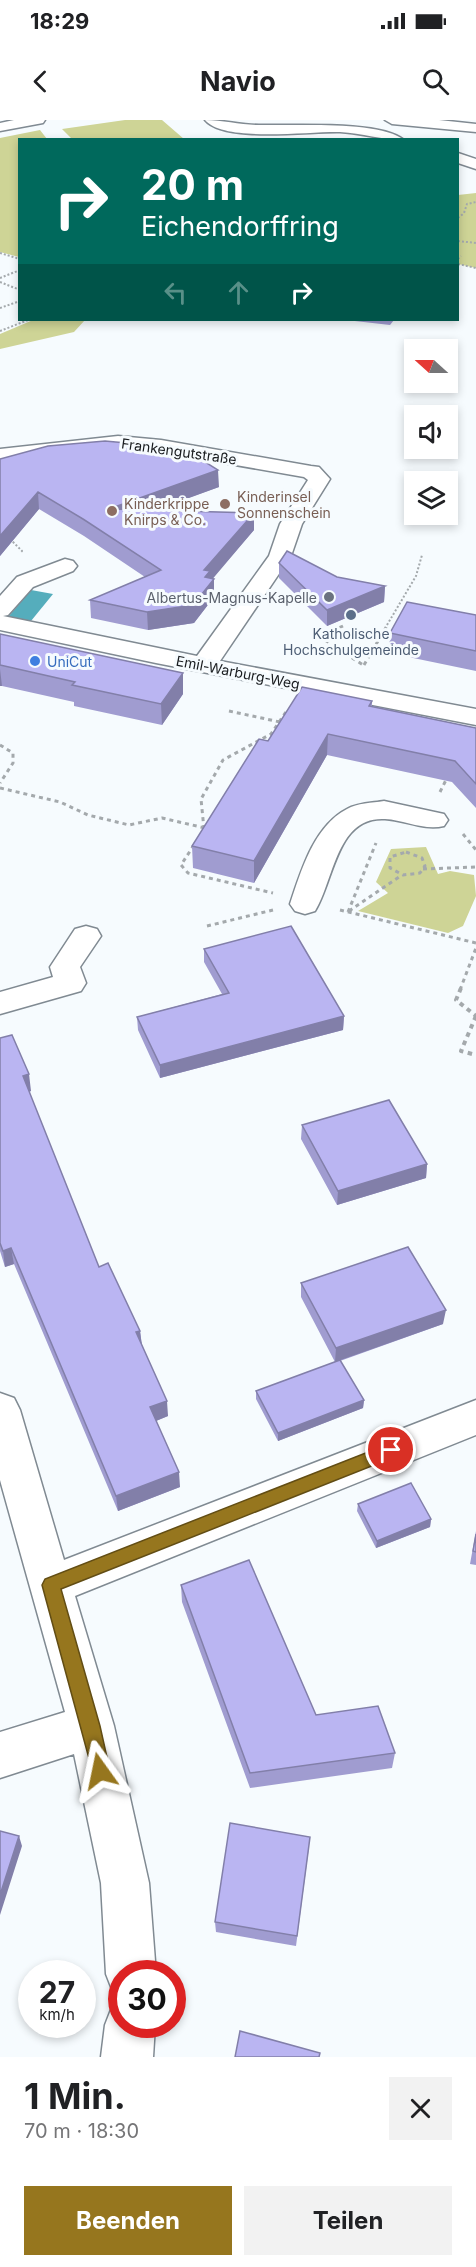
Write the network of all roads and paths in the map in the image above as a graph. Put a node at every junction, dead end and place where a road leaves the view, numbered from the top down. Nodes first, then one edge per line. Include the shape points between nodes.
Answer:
1 (38, 120) edge
2 (212, 120) edge
3 (369, 120) edge
4 (392, 120) edge
5 (0, 127) edge
6 (344, 128) junction
7 (476, 128) edge
8 (257, 134) edge
9 (388, 138) edge
10 (459, 158) edge
11 (476, 164) edge
12 (476, 202) edge
13 (459, 217) edge
14 (459, 241) edge
15 (475, 243) edge
16 (467, 250) dead end
17 (0, 253) edge
18 (18, 258) edge
19 (459, 264) edge
20 (476, 267) edge
21 (18, 271) edge
22 (0, 280) edge
23 (18, 289) edge
24 (18, 302) edge
25 (0, 308) edge
26 (25, 321) edge
27 (0, 331) edge
28 (0, 455) edge
29 (8, 537) edge
30 (422, 555) dead end
31 (15, 558) dead end
32 (65, 566) dead end
33 (0, 610) edge
34 (0, 623) edge
35 (343, 626) dead end
36 (350, 656) dead end
37 (204, 665) junction
38 (364, 665) dead end
39 (229, 711) dead end
40 (476, 717) edge
41 (0, 746) edge
42 (0, 783) edge
43 (0, 788) edge
44 (434, 820) joint
45 (205, 828) junction
46 (476, 867) edge
47 (423, 869) junction
48 (403, 875) junction
49 (305, 904) junction
50 (348, 912) junction
51 (207, 926) dead end
52 (86, 936) dead end
53 (476, 943) edge
54 (476, 948) edge
55 (0, 1003) edge
56 (476, 1016) edge
57 (476, 1055) edge
58 (476, 1417) edge
59 (1, 1418) edge
60 (51, 1585) junction
61 (90, 1726) junction
62 (0, 1755) edge
63 (130, 1960) edge
64 (129, 2038) edge
65 (127, 2057) edge

1 - 5 street
2 - 8 street
3 - 6 street
4 - 7 street
6 - 8 street
6 - 9 street
10 - 11 street
12 - 13 path via 467,204
14 - 15 path
15 - 16 path
17 - 18 path
19 - 20 path
21 - 22 path
22 - 23 path
24 - 25 path
26 - 27 path
28 - 37 street, Frankengutstraße via 118,442 311,472 319,479 291,524 280,556
29 - 31 path via 22,551
30 - 38 path via 416,576
32 - 33 street via 25,582
34 - 37 street, Emil-Warburg-Weg
35 - 36 path via 330,632 325,640
37 - 40 street, Emil-Warburg-Weg
39 - 45 path via 280,722 271,734 223,760 201,800
41 - 42 path via 13,753 14,763
43 - 45 path via 60,802 88,815 129,825 162,818
44 - 49 street via 384,810 358,814 338,828 315,873
44 - 50 path via 379,836
45 - 49 path via 181,866 188,873
46 - 47 path
47 - 48 path
47 - 48 path via 425,861 418,855 400,852 390,857 388,864
48 - 50 path
49 - 50 path
49 - 51 path
50 - 53 path
52 - 55 street via 65,967 70,983
54 - 56 path via 456,1000
56 - 57 path via 461,1051
58 - 60 street
59 - 60 street
60 - 61 street
61 - 62 street
61 - 63 street via 125,1883
64 - 65 street

